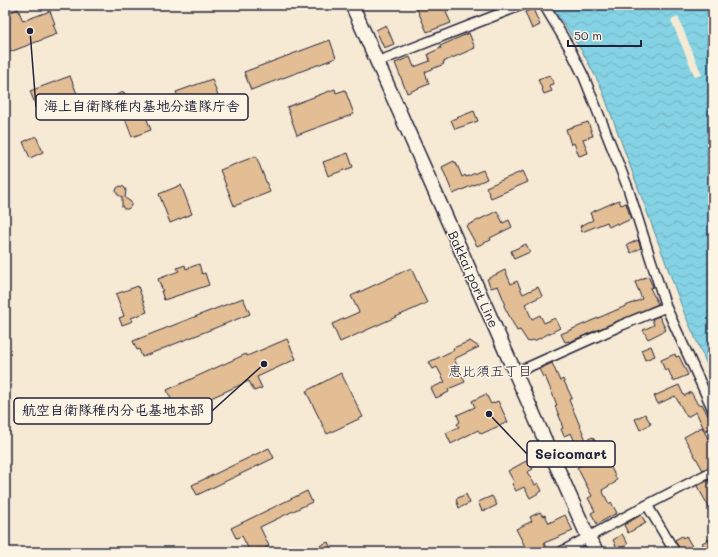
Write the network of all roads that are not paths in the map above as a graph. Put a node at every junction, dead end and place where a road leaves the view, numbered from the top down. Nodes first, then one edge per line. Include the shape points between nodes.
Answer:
1 (352, 5) edge
2 (522, 5) edge
3 (544, 5) edge
4 (377, 62) junction
5 (666, 307) junction
6 (516, 373) junction
7 (713, 410) edge
8 (713, 471) edge
9 (647, 505) junction
10 (588, 537) junction
11 (561, 552) edge
12 (597, 552) edge
13 (675, 552) edge

1 - 4 main road, Bakkai port Line
2 - 4 street
3 - 5 street via 584,77 628,188
4 - 6 main road, Bakkai port Line
5 - 6 street
5 - 7 street
6 - 10 main road, Bakkai port Line
8 - 9 street
9 - 10 street
9 - 13 street
10 - 11 street
10 - 12 main road, Bakkai port Line

